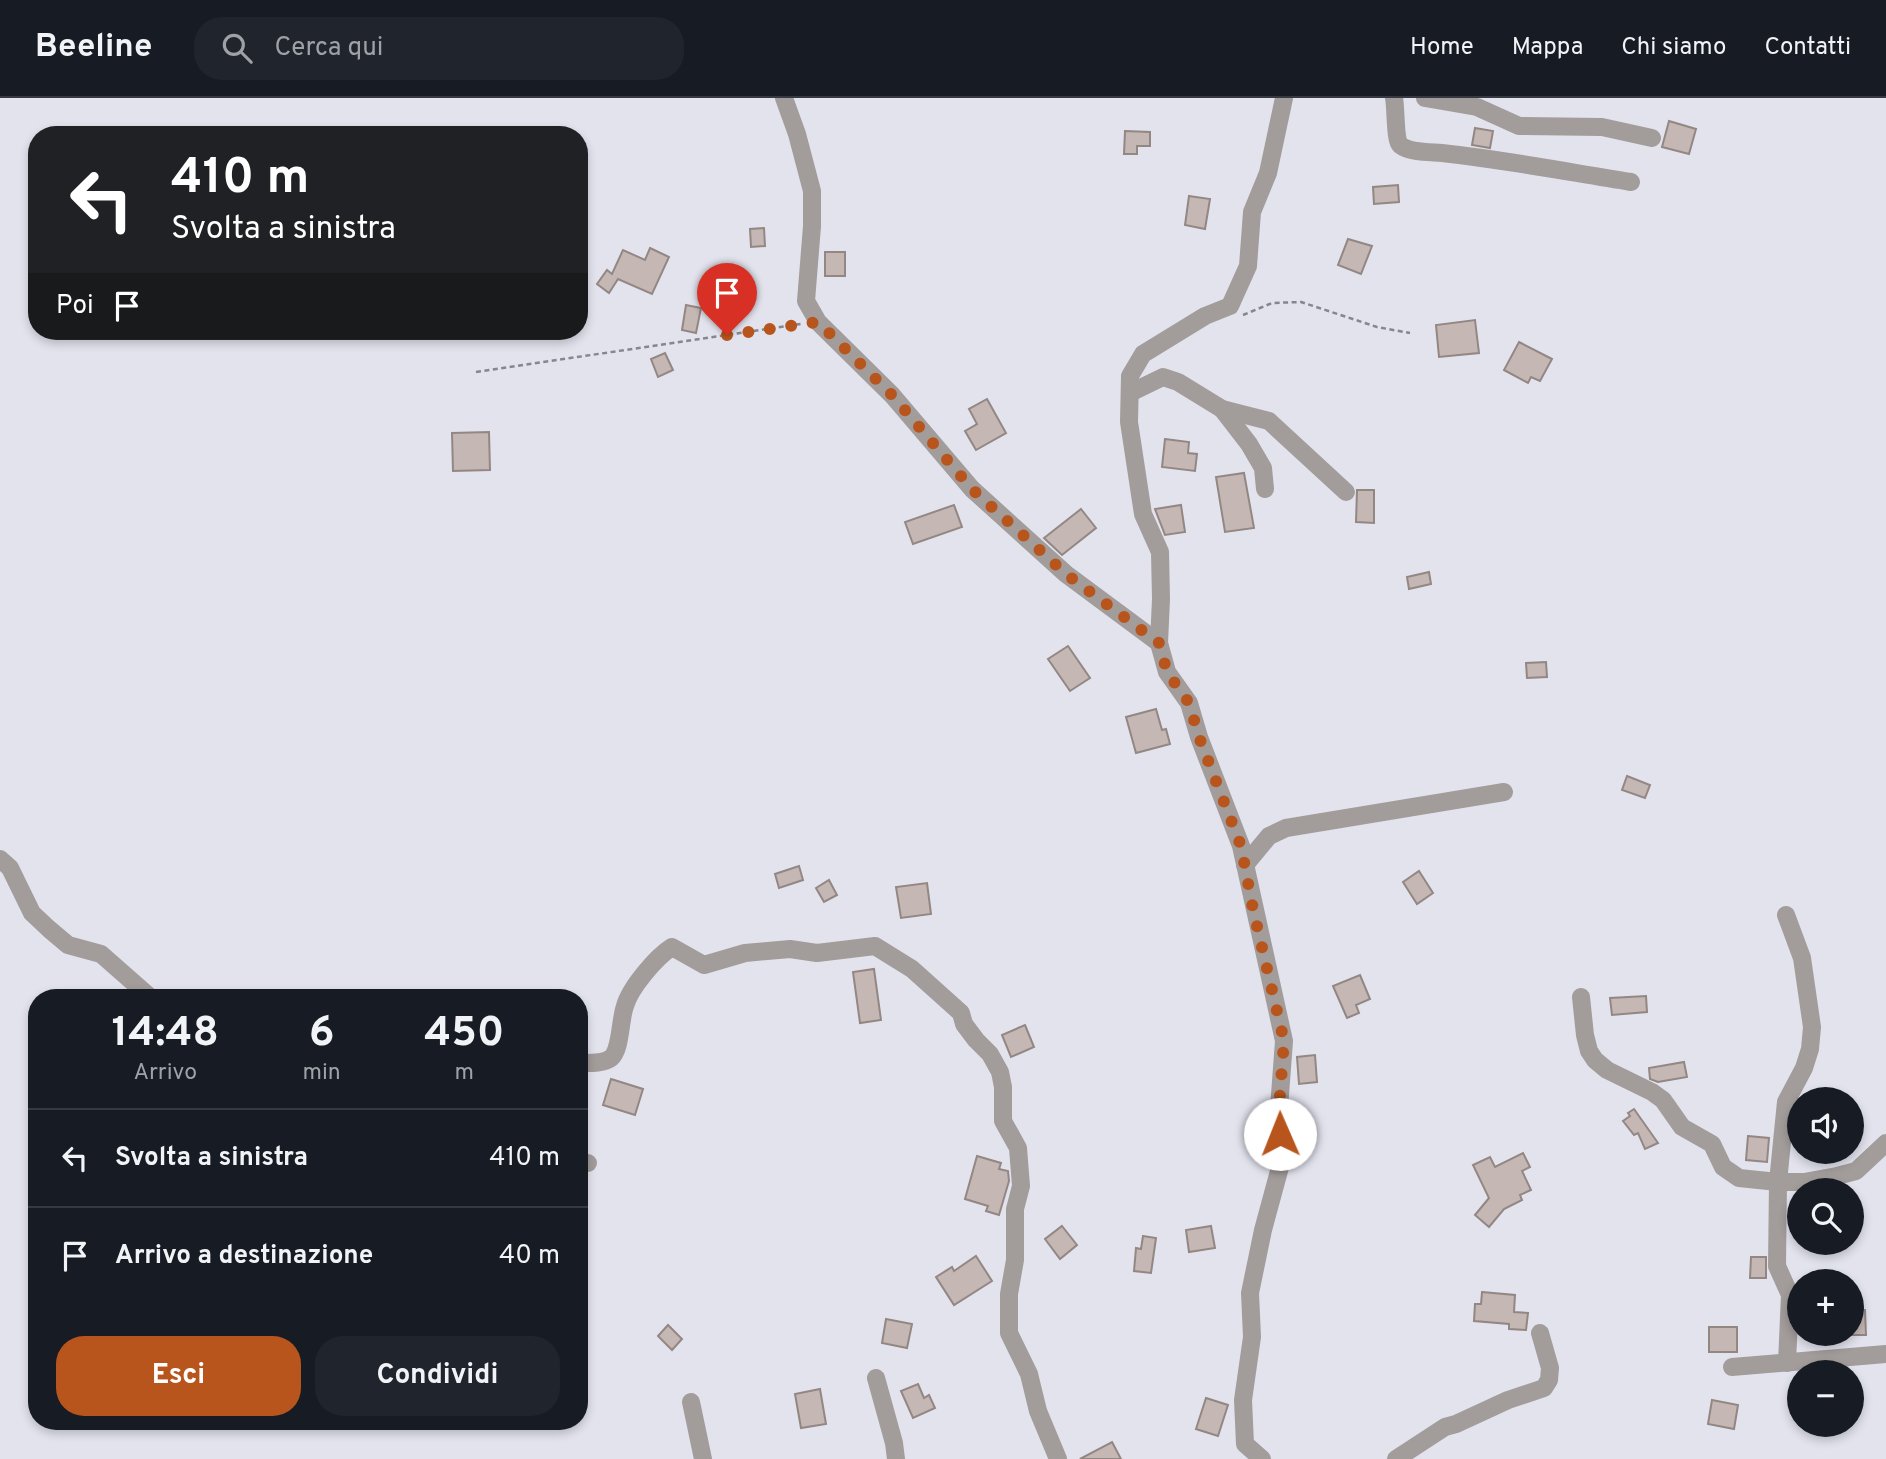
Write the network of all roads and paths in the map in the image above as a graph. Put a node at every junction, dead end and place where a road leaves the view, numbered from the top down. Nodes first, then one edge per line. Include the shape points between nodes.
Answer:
1 (784, 98) edge
2 (1284, 98) edge
3 (1394, 98) edge
4 (1425, 98) edge
5 (1652, 138) dead end
6 (1631, 182) dead end
7 (1237, 317) dead end
8 (818, 322) junction
9 (1410, 333) dead end
10 (476, 372) dead end
11 (1130, 393) junction
12 (1222, 409) junction
13 (1265, 489) dead end
14 (1346, 492) dead end
15 (1159, 643) junction
16 (1504, 792) dead end
17 (0, 859) edge
18 (1245, 865) junction
19 (1786, 915) dead end
20 (141, 989) edge
21 (1581, 997) dead end
22 (588, 1063) edge
23 (1886, 1143) edge
24 (1778, 1182) junction
25 (1540, 1333) dead end
26 (1886, 1354) edge
27 (1787, 1360) edge
28 (1820, 1360) edge
29 (1787, 1363) edge
30 (1731, 1367) dead end
31 (876, 1378) dead end
32 (691, 1402) dead end
33 (703, 1459) edge
34 (896, 1459) edge
35 (1058, 1459) edge
36 (1262, 1459) edge
37 (1395, 1459) edge

1 - 8 street via 812,191 806,302
2 - 11 street via 1268,173 1252,212 1248,266 1230,306 1143,354 1130,376
3 - 6 street via 1396,141 1401,147
4 - 5 street via 1476,107 1519,126 1602,127
7 - 9 path via 1272,303 1301,302
8 - 10 path
8 - 15 street via 892,395 972,489 1066,574
11 - 12 street via 1163,377
11 - 15 street via 1129,422 1143,514 1160,552
12 - 13 street via 1263,468
12 - 14 street via 1269,422
15 - 18 street via 1167,672 1189,703
16 - 18 street via 1286,828 1269,836
17 - 20 street via 10,868 32,913 49,929 68,945 101,954
18 - 36 street via 1284,1041 1279,1108 1282,1160 1250,1293 1252,1337 1243,1400 1245,1444
19 - 24 street via 1802,958 1812,1027 1804,1068 1786,1102
21 - 24 street via 1589,1051 1595,1060 1663,1100 1682,1127 1712,1144 1730,1173
22 - 35 street via 611,1058 618,1049 626,1002 672,947 704,965 745,953 789,949 817,953 875,946 912,969 961,1013 964,1024 1000,1072 1003,1121 1018,1148 1021,1165 1009,1333 1029,1374
23 - 24 street via 1856,1171 1804,1182
24 - 27 street via 1777,1266 1790,1295
25 - 37 street via 1550,1368 1544,1388 1433,1432
26 - 28 street
29 - 30 street
31 - 34 street
32 - 33 street

